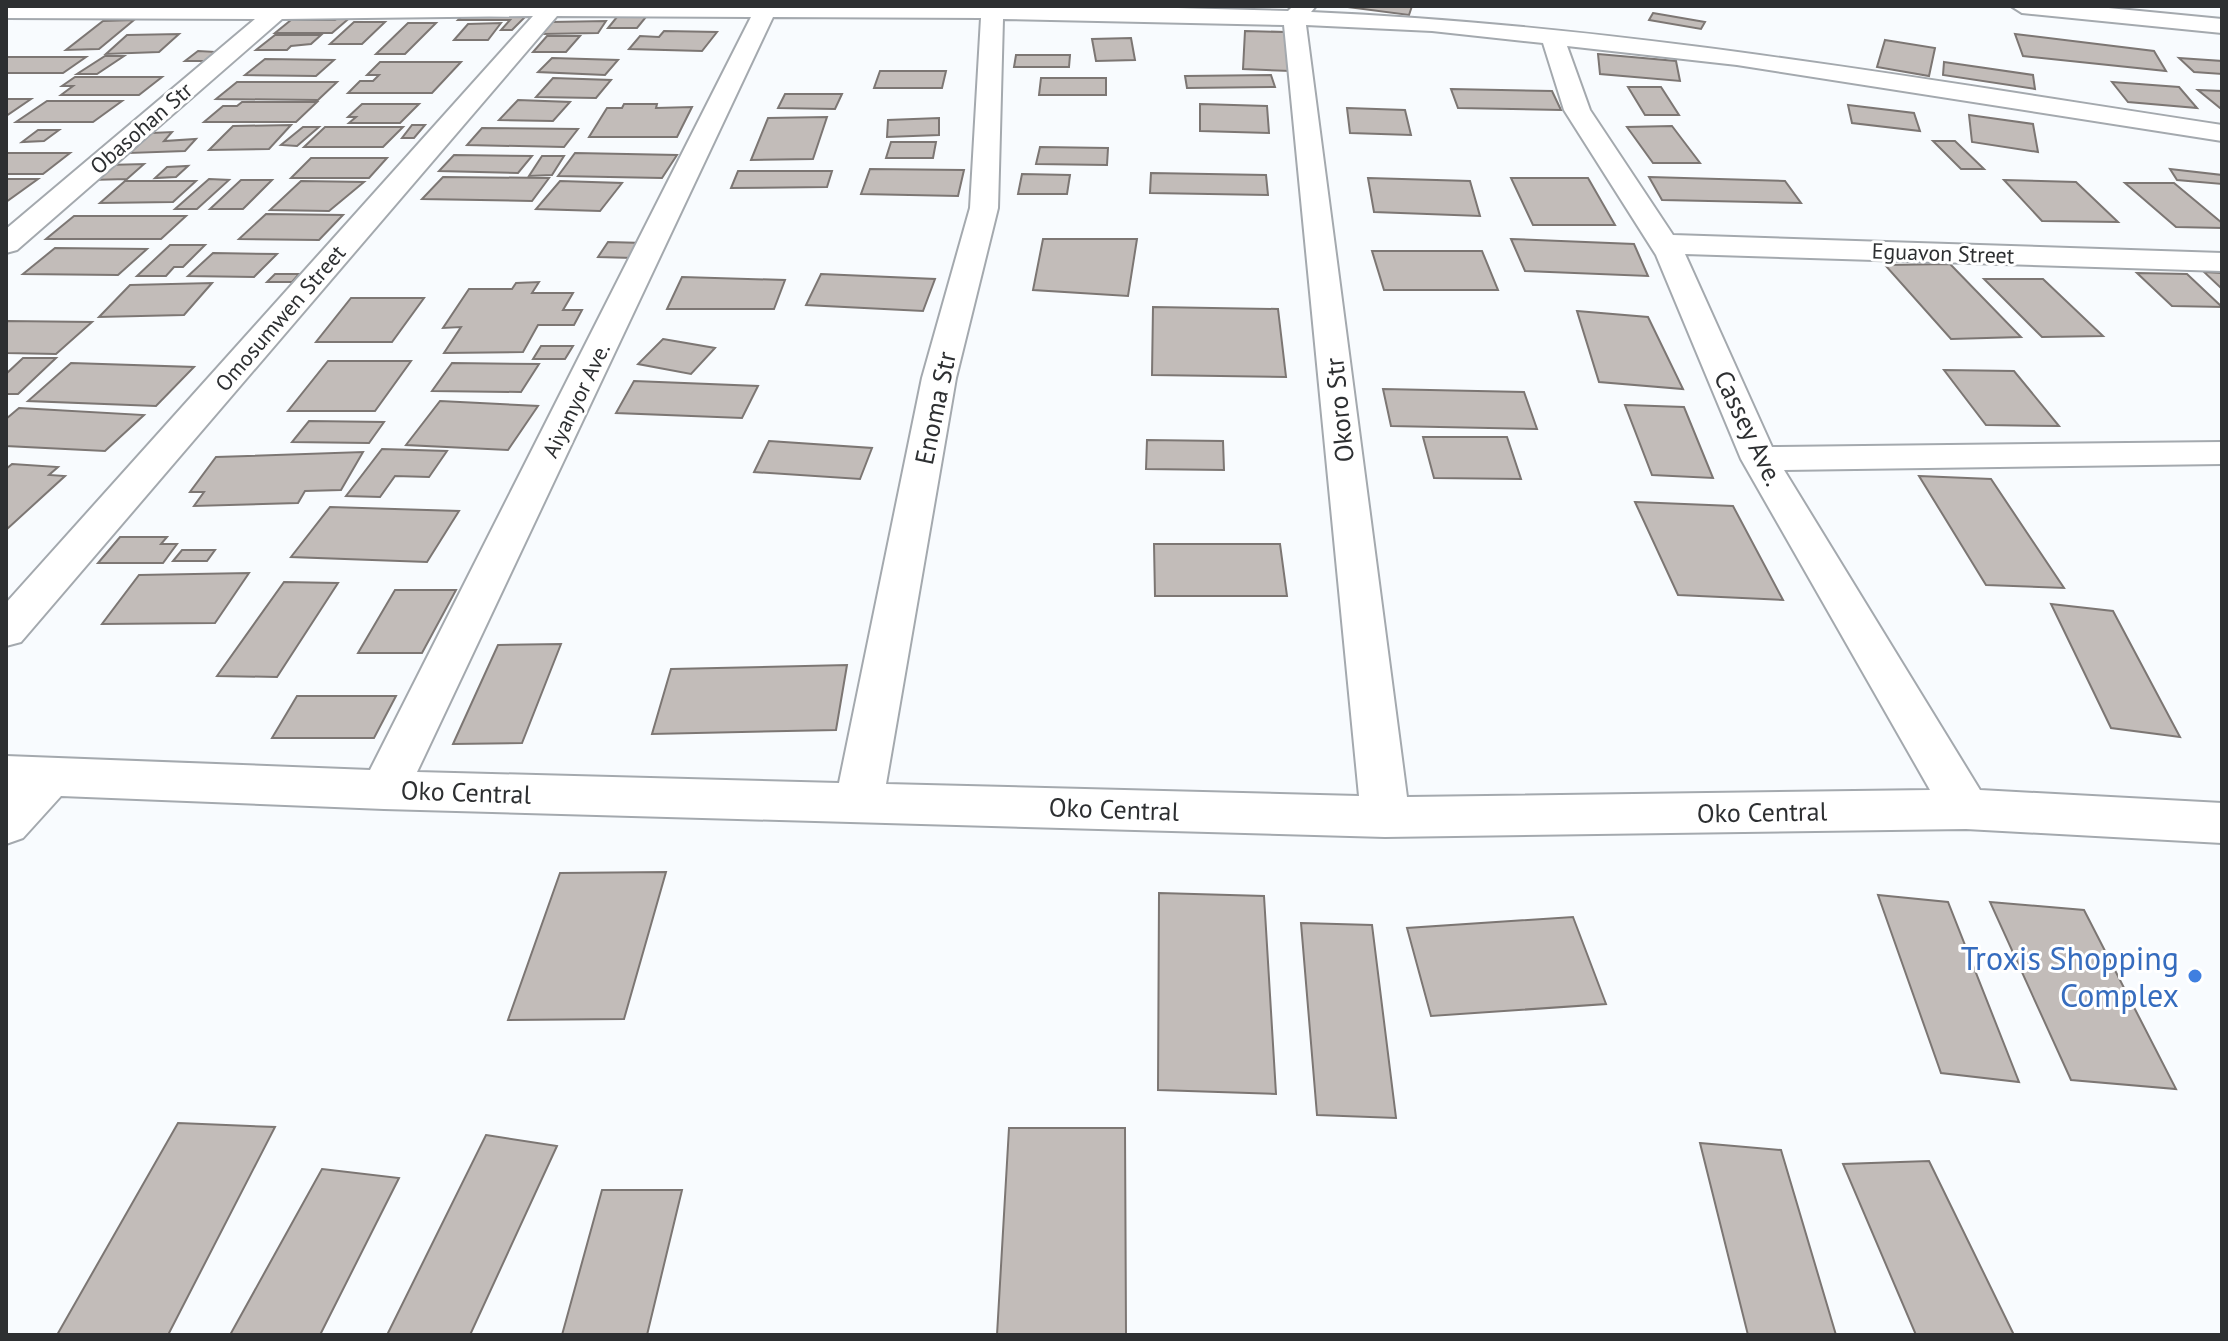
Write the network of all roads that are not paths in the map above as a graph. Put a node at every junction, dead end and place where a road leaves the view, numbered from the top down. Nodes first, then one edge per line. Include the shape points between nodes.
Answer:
1 (2022, 6) edge
2 (552, 7) edge
3 (765, 10) junction
4 (6, 11) edge
5 (44, 11) junction
6 (276, 12) junction
7 (1300, 12) edge
8 (992, 13) junction
9 (2222, 26) edge
10 (6, 34) edge
11 (1552, 37) junction
12 (2222, 133) edge
13 (6, 244) edge
14 (1664, 244) junction
15 (2222, 262) edge
16 (2222, 453) edge
17 (1759, 459) junction
18 (6, 631) edge
19 (28, 776) edge
20 (384, 790) junction
21 (859, 802) junction
22 (1966, 809) junction
23 (1385, 817) junction
24 (2222, 823) edge
25 (6, 824) edge

1 - 9 street
2 - 3 street
2 - 6 street
2 - 18 street, Omosumwen Street
3 - 8 street
3 - 20 street, Aiyanyor Ave.
4 - 5 street
5 - 6 street
5 - 10 street
6 - 13 street, Obasohan Str
7 - 8 street
7 - 11 street
7 - 23 street, Okoro Str
8 - 21 street, Enoma Str via 984,208 939,378
11 - 12 street via 1737,58
11 - 14 street, Cassey Ave. via 1577,110
14 - 15 street, Eguavon Street
14 - 17 street, Cassey Ave.
16 - 17 street
17 - 22 street, Cassey Ave.
19 - 20 street, Oko Central
19 - 25 street
20 - 21 street, Oko Central
21 - 23 street, Oko Central
22 - 23 street, Oko Central
22 - 24 street, Oko Central

